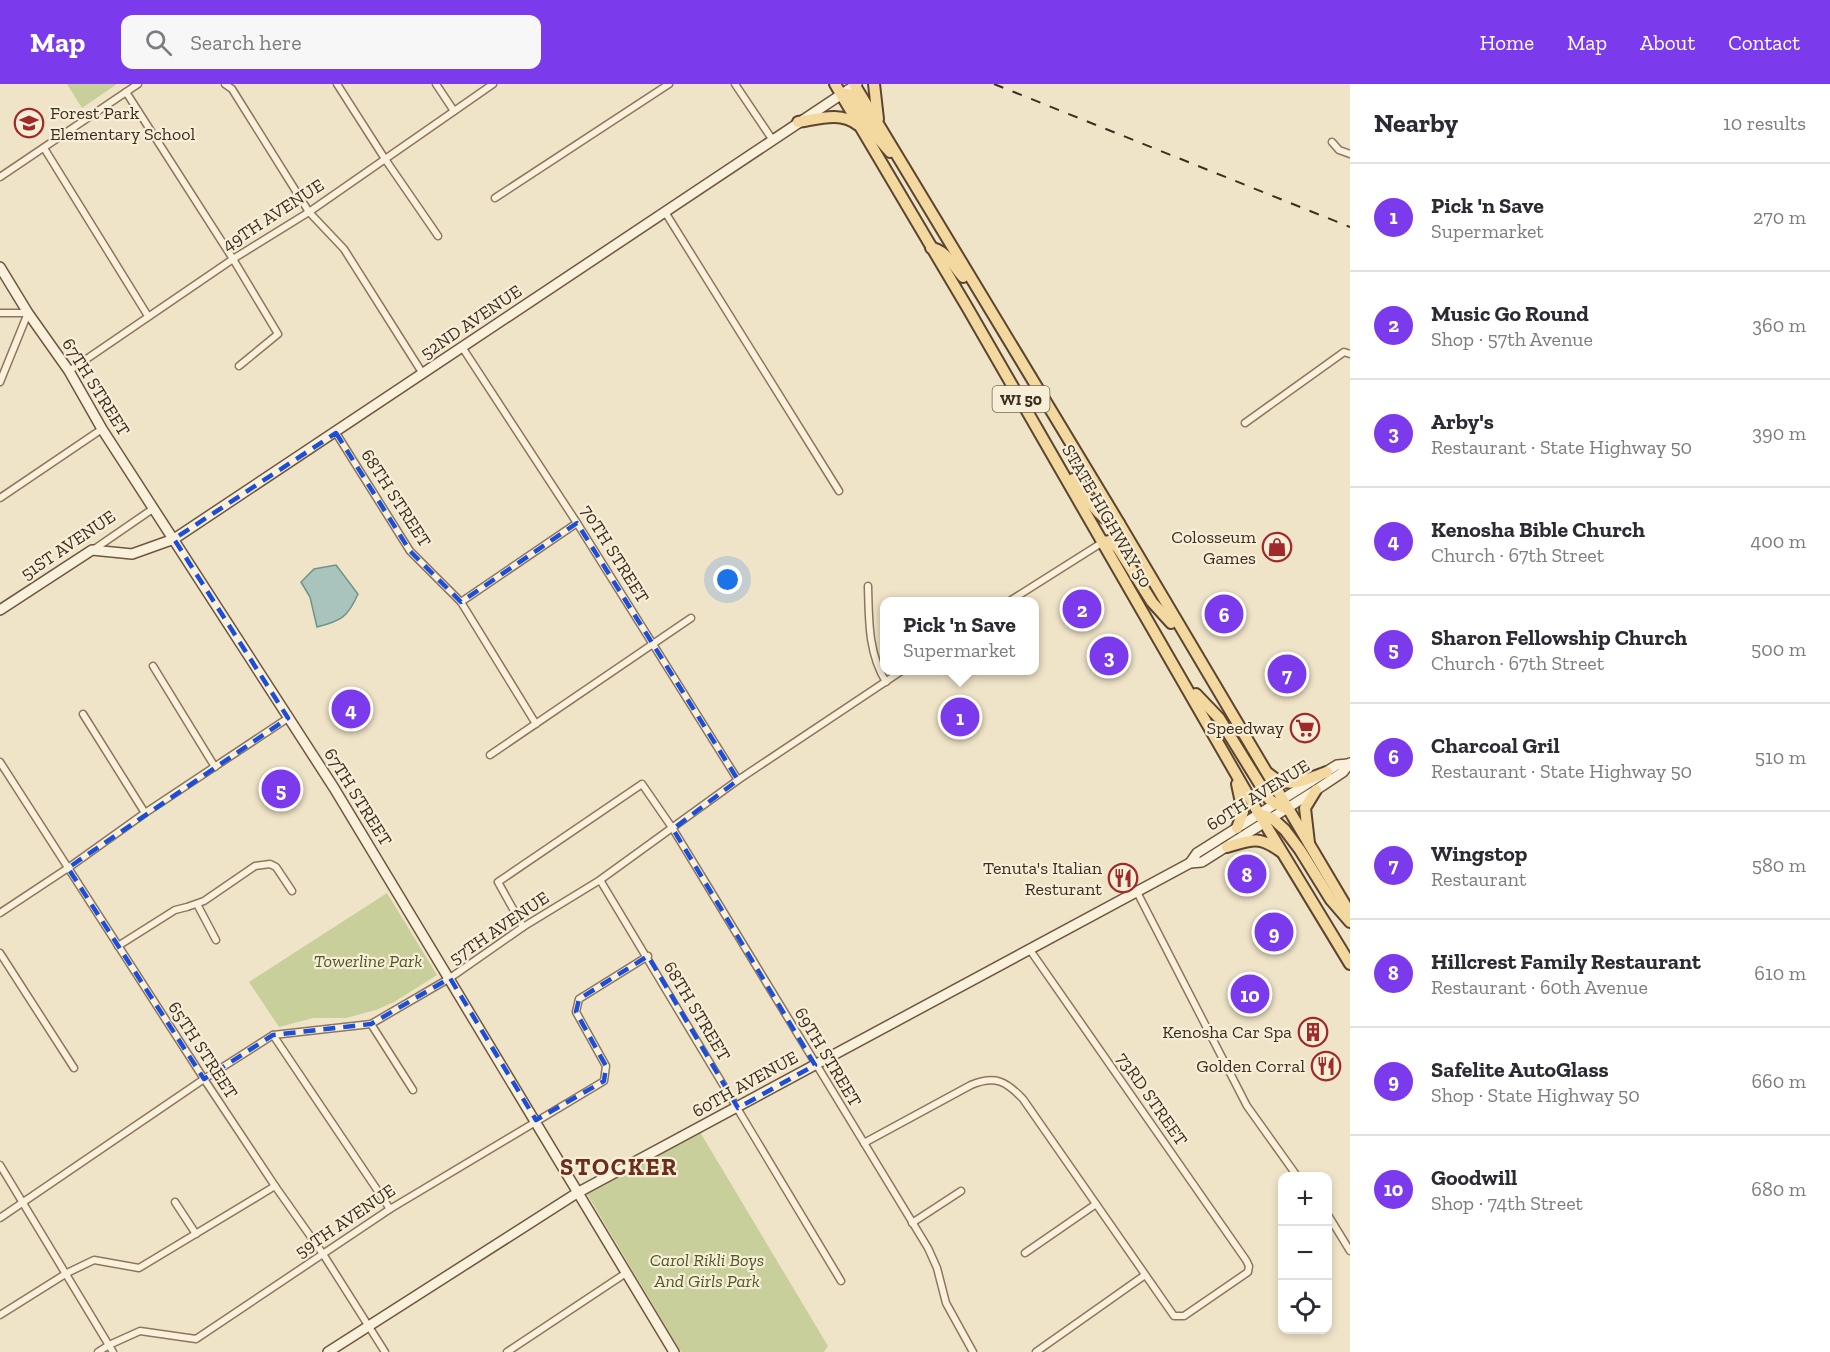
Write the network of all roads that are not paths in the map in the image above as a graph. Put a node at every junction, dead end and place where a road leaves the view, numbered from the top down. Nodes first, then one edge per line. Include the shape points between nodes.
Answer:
1 (138, 84) edge
2 (225, 84) edge
3 (337, 84) edge
4 (436, 84) edge
5 (493, 84) edge
6 (669, 84) edge
7 (735, 84) edge
8 (853, 84) edge
9 (874, 84) edge
10 (838, 89) edge
11 (126, 92) junction
12 (454, 111) junction
13 (798, 122) junction
14 (879, 125) junction
15 (860, 127) junction
16 (772, 139) junction
17 (1332, 142) dead end
18 (44, 148) junction
19 (1350, 154) edge
20 (384, 159) junction
21 (906, 170) junction
22 (0, 177) edge
23 (495, 198) dead end
24 (309, 212) junction
25 (665, 212) junction
26 (438, 236) dead end
27 (931, 248) junction
28 (233, 259) junction
29 (0, 267) edge
30 (980, 294) junction
31 (0, 313) edge
32 (28, 313) junction
33 (148, 316) junction
34 (462, 347) junction
35 (1350, 354) edge
36 (239, 366) dead end
37 (69, 371) junction
38 (423, 374) junction
39 (0, 382) edge
40 (1245, 423) dead end
41 (102, 429) junction
42 (336, 433) junction
43 (1041, 435) junction
44 (839, 490) dead end
45 (0, 498) edge
46 (154, 508) junction
47 (578, 523) junction
48 (1119, 523) junction
49 (174, 539) junction
50 (1103, 542) junction
51 (92, 550) junction
52 (868, 586) dead end
53 (1016, 597) edge
54 (461, 602) junction
55 (0, 610) edge
56 (692, 618) dead end
57 (1188, 641) junction
58 (654, 645) junction
59 (153, 666) dead end
60 (880, 671) edge
61 (882, 675) edge
62 (896, 675) edge
63 (1184, 681) junction
64 (886, 682) junction
65 (83, 714) dead end
66 (288, 718) junction
67 (537, 724) junction
68 (490, 755) dead end
69 (1349, 764) edge
70 (1, 765) edge
71 (1232, 766) junction
72 (215, 767) junction
73 (1266, 771) junction
74 (1327, 772) junction
75 (738, 780) junction
76 (1316, 790) junction
77 (1282, 804) junction
78 (145, 813) junction
79 (1265, 818) junction
80 (1237, 828) junction
81 (673, 829) junction
82 (1310, 846) junction
83 (1227, 847) junction
84 (1283, 853) junction
85 (1190, 863) junction
86 (68, 868) junction
87 (600, 880) junction
88 (292, 891) dead end
89 (1137, 892) junction
90 (196, 904) junction
91 (0, 913) edge
92 (1350, 913) edge
93 (1350, 922) edge
94 (523, 927) junction
95 (216, 940) dead end
96 (118, 946) junction
97 (1030, 950) junction
98 (0, 953) edge
99 (648, 956) junction
100 (1350, 964) edge
101 (450, 978) junction
102 (371, 1024) junction
103 (273, 1035) junction
104 (815, 1065) junction
105 (74, 1068) dead end
106 (204, 1079) junction
107 (413, 1089) dead end
108 (738, 1108) junction
109 (536, 1120) junction
110 (864, 1143) junction
111 (0, 1165) edge
112 (1294, 1172) edge
113 (274, 1186) junction
114 (961, 1191) dead end
115 (577, 1193) junction
116 (176, 1202) dead end
117 (23, 1203) junction
118 (1096, 1204) junction
119 (390, 1209) junction
120 (0, 1218) edge
121 (1332, 1222) edge
122 (912, 1223) junction
123 (196, 1234) junction
124 (1350, 1251) edge
125 (323, 1254) junction
126 (1025, 1254) dead end
127 (67, 1273) junction
128 (626, 1273) junction
129 (1145, 1275) junction
130 (842, 1281) dead end
131 (0, 1316) edge
132 (369, 1326) junction
133 (109, 1345) junction
134 (670, 1350) edge
135 (98, 1352) edge
136 (113, 1352) edge
137 (328, 1352) edge
138 (385, 1352) edge
139 (507, 1352) edge
140 (973, 1352) edge
141 (1036, 1352) edge

1 - 11 street
2 - 24 street via 232,89
3 - 20 street
4 - 12 street
5 - 12 street, 49TH AVENUE
6 - 23 street
7 - 16 street
8 - 10 street, 52ND AVENUE
8 - 14 main road, STATE HIGHWAY 50 / WI 50
9 - 14 main road
10 - 13 street, 52ND AVENUE
10 - 15 main road, STATE HIGHWAY 50 / WI 50
10 - 21 main road via 852,95 876,136
11 - 18 street
11 - 28 street
12 - 20 street, 49TH AVENUE
13 - 15 main road via 835,117 851,119
13 - 16 street, 52ND AVENUE
14 - 21 main road, STATE HIGHWAY 50 / WI 50
15 - 27 main road, STATE HIGHWAY 50 / WI 50
16 - 25 street, 52ND AVENUE
17 - 19 street
18 - 22 street
18 - 33 street
20 - 24 street, 49TH AVENUE
20 - 26 street
21 - 30 main road, STATE HIGHWAY 50 / WI 50
24 - 28 street, 49TH AVENUE
24 - 38 street via 344,249
25 - 34 street, 52ND AVENUE
25 - 44 street
27 - 30 main road via 943,253
27 - 43 main road, STATE HIGHWAY 50 / WI 50
28 - 33 street, 49TH AVENUE
28 - 36 street via 278,334
29 - 32 street, 67TH STREET
30 - 48 main road, STATE HIGHWAY 50 / WI 50
31 - 32 street
32 - 37 street, 67TH STREET
32 - 39 street
33 - 37 street, 49TH AVENUE
34 - 38 street, 52ND AVENUE
34 - 47 street, 70TH STREET
35 - 40 street via 1344,352
37 - 41 street, 67TH STREET
38 - 42 street, 52ND AVENUE
41 - 45 street
41 - 46 street, 67TH STREET
42 - 49 street, 52ND AVENUE
42 - 54 street, 68TH STREET via 410,551
43 - 48 main road via 1097,511 1107,522
43 - 50 main road, STATE HIGHWAY 50 / WI 50
46 - 49 street, 67TH STREET
46 - 51 street, 51ST AVENUE
47 - 54 street
47 - 58 street, 70TH STREET
48 - 57 main road, STATE HIGHWAY 50 / WI 50
49 - 51 street, 52ND AVENUE via 132,554
49 - 66 street, 67TH STREET
50 - 53 street
50 - 57 main road via 1110,541 1118,548 1152,602
50 - 63 main road, STATE HIGHWAY 50 / WI 50
51 - 55 street, 51ST AVENUE
52 - 60 street via 872,648
54 - 67 street, 68TH STREET
56 - 58 street
57 - 73 main road, STATE HIGHWAY 50 / WI 50
58 - 67 street
58 - 75 street, 70TH STREET
59 - 72 street
61 - 64 street
62 - 64 street, 57TH AVENUE
63 - 71 main road, STATE HIGHWAY 50 / WI 50
63 - 77 main road via 1219,718 1262,789
64 - 75 street, 57TH AVENUE
65 - 78 street
66 - 72 street
66 - 101 street, 67TH STREET
67 - 68 street
69 - 74 street, 60TH AVENUE via 1337,765
69 - 76 street, 60TH AVENUE
70 - 86 street, 65TH STREET
71 - 79 main road, STATE HIGHWAY 50 / WI 50
71 - 80 main road via 1243,812
72 - 78 street
73 - 74 main road via 1284,784
73 - 77 main road, STATE HIGHWAY 50 / WI 50
74 - 77 street, 60TH AVENUE
75 - 81 street, 57TH AVENUE
76 - 77 street, 60TH AVENUE
76 - 82 main road via 1304,813
77 - 79 street, 60TH AVENUE
77 - 82 main road, STATE HIGHWAY 50 / WI 50
78 - 86 street
79 - 80 street, 60TH AVENUE
79 - 83 street, 60TH AVENUE
79 - 84 main road, STATE HIGHWAY 50 / WI 50
79 - 93 main road via 1285,830 1330,900
80 - 85 street, 60TH AVENUE via 1197,853
81 - 87 street, 57TH AVENUE
81 - 94 street, 69TH STREET via 642,784 498,882
81 - 104 street, 69TH STREET
82 - 92 main road, STATE HIGHWAY 50 / WI 50
83 - 84 main road via 1266,841
83 - 85 street, 60TH AVENUE via 1202,862
84 - 100 main road, STATE HIGHWAY 50 / WI 50
85 - 89 street, 60TH AVENUE
86 - 91 street
86 - 96 street, 65TH STREET
87 - 94 street, 57TH AVENUE
87 - 99 street, 68TH STREET
88 - 90 street via 276,867 265,864 248,869
89 - 97 street, 60TH AVENUE
89 - 112 street via 1247,1106
90 - 95 street
90 - 96 street via 175,910
94 - 101 street, 57TH AVENUE
96 - 106 street, 65TH STREET
97 - 104 street, 60TH AVENUE
97 - 129 street, 73RD STREET via 1249,1266 1244,1275 1178,1318
98 - 105 street
99 - 108 street, 68TH STREET
99 - 109 street, 59TH AVENUE via 579,999 576,1012 606,1066 604,1081
101 - 102 street, 57TH AVENUE
101 - 109 street, 67TH STREET
102 - 103 street, 57TH AVENUE
102 - 107 street
103 - 106 street, 57TH AVENUE
103 - 119 street
104 - 108 street, 60TH AVENUE
104 - 110 street, 69TH STREET
106 - 113 street, 65TH STREET
106 - 117 street, 57TH AVENUE
108 - 115 street, 60TH AVENUE
108 - 130 street, 68TH STREET
109 - 115 street, 67TH STREET
109 - 119 street, 59TH AVENUE
110 - 118 street via 971,1084 999,1080 1023,1099
110 - 122 street, 69TH STREET
111 - 117 street
113 - 123 street
113 - 125 street, 65TH STREET
114 - 122 street
115 - 128 street, 67TH STREET
115 - 132 street, 60TH AVENUE
116 - 123 street
117 - 120 street, 57TH AVENUE
117 - 127 street
118 - 126 street
118 - 129 street
119 - 125 street, 59TH AVENUE
121 - 124 street
122 - 140 street, 69TH STREET via 937,1268 946,1303
123 - 127 street via 139,1268 94,1260
125 - 132 street, 65TH STREET
125 - 133 street, 59TH AVENUE via 196,1339 140,1331
127 - 131 street
127 - 133 street
128 - 134 street, 67TH STREET
128 - 139 street
129 - 141 street
132 - 137 street, 60TH AVENUE
132 - 138 street, 65TH STREET
133 - 135 street, 59TH AVENUE
133 - 136 street

